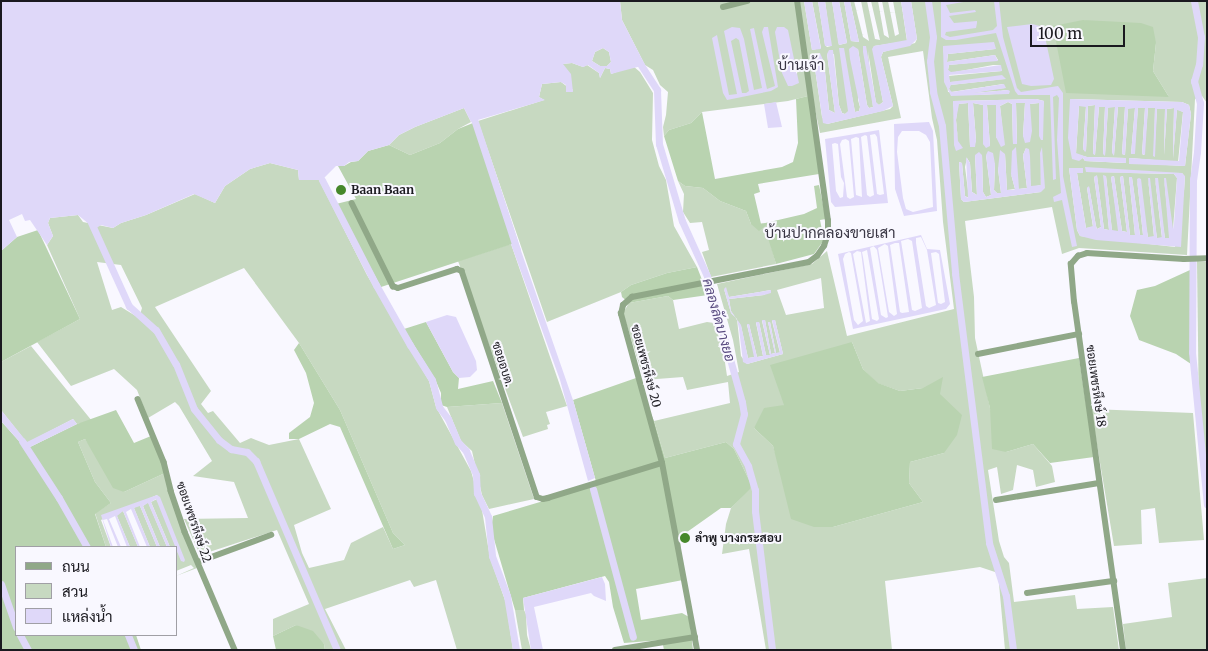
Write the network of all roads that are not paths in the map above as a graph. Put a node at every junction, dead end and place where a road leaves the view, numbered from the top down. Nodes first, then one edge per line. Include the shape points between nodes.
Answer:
1 (747, 1) edge
2 (797, 1) edge
3 (723, 7) dead end
4 (352, 203) dead end
5 (1207, 258) edge
6 (1079, 334) junction
7 (978, 354) dead end
8 (138, 399) dead end
9 (662, 463) junction
10 (1100, 483) junction
11 (996, 500) dead end
12 (271, 535) dead end
13 (198, 562) junction
14 (1114, 582) junction
15 (1027, 593) dead end
16 (695, 636) junction
17 (235, 650) edge
18 (615, 650) edge
19 (697, 650) edge
20 (1123, 650) edge

1 - 3 street
2 - 9 street, ซอยเพชรหึงษ์ 20 via 817,131 828,234 824,246 809,262 632,297 622,305 621,314
4 - 9 street, ซอยอบต. via 393,286 398,288 457,269 462,271 537,497 548,498
5 - 6 street, ซอยเพชรหึงษ์ 18 via 1087,253 1078,256 1071,268
6 - 7 street
6 - 10 street, ซอยเพชรหึงษ์ 18
8 - 13 street, ซอยเพชรหึงษ์ 22 via 164,462 171,491
9 - 16 street, ซอยเพชรหึงษ์ 20
10 - 11 street
10 - 14 street, ซอยเพชรหึงษ์ 18
12 - 13 street
13 - 17 street, ซอยเพชรหึงษ์ 22
14 - 15 street
14 - 20 street, ซอยเพชรหึงษ์ 18
16 - 18 street
16 - 19 street, ซอยเพชรหึงษ์ 20

